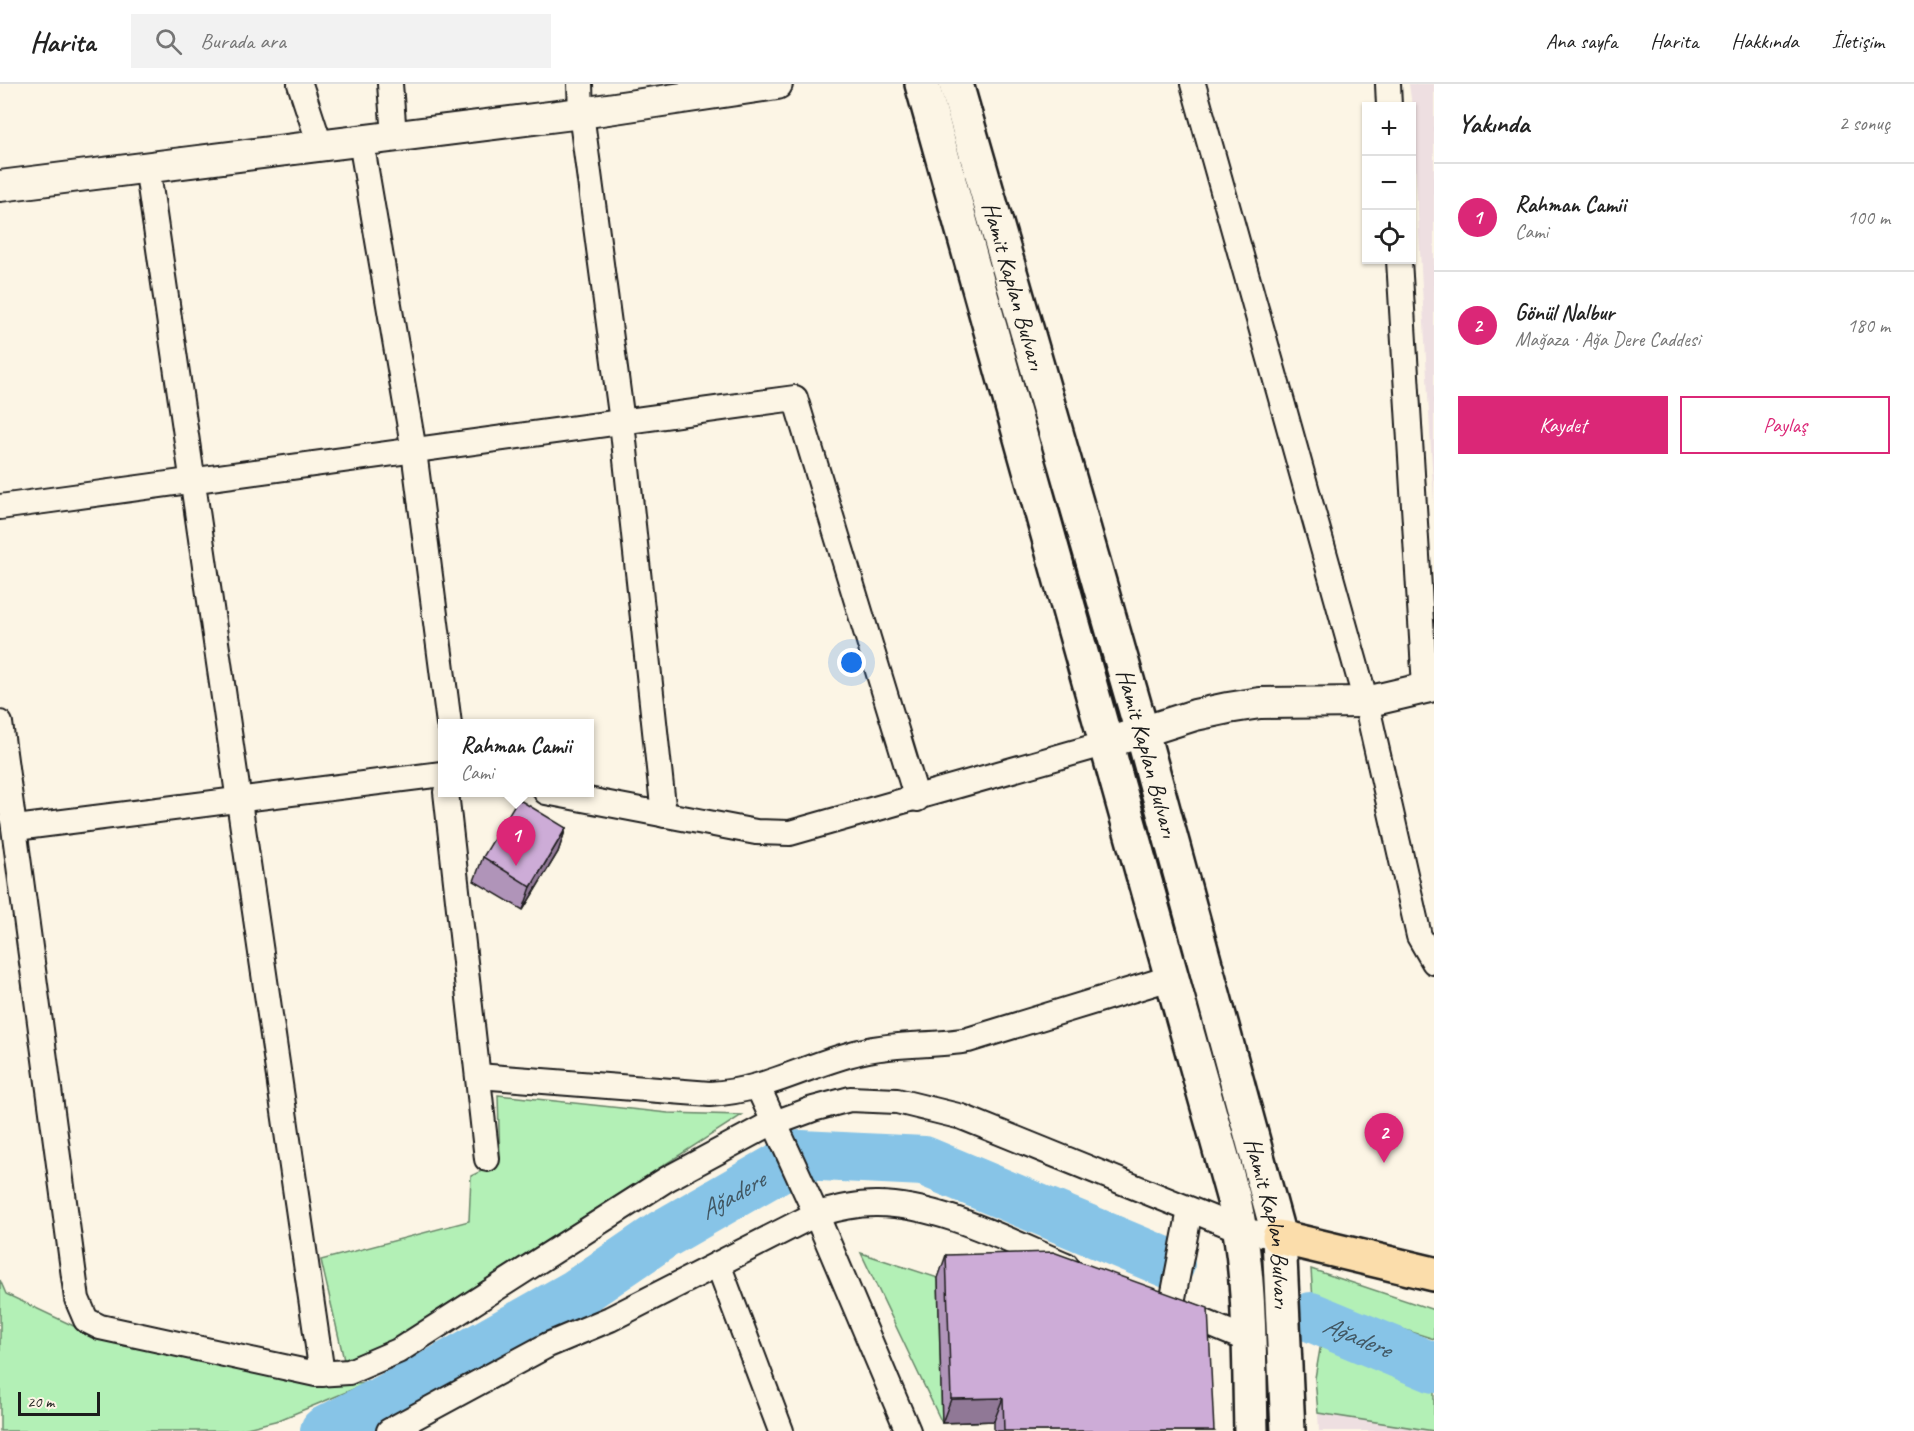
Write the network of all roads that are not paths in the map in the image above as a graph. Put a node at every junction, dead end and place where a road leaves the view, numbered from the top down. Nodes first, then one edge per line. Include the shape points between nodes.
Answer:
1 (300, 84) edge
2 (390, 84) edge
3 (580, 84) edge
4 (777, 84) edge
5 (922, 84) edge
6 (956, 84) edge
7 (1193, 84) edge
8 (1388, 84) edge
9 (1389, 102) edge
10 (581, 113) junction
11 (394, 136) junction
12 (361, 141) junction
13 (320, 145) junction
14 (147, 166) junction
15 (0, 186) edge
16 (1399, 264) edge
17 (622, 422) junction
18 (414, 451) junction
19 (194, 482) junction
20 (0, 507) edge
21 (1429, 687) edge
22 (1366, 702) junction
23 (448, 719) edge
24 (0, 723) edge
25 (1142, 732) junction
26 (1104, 744) junction
27 (438, 775) edge
28 (447, 797) edge
29 (572, 797) edge
30 (917, 799) junction
31 (241, 800) junction
32 (664, 815) junction
33 (16, 828) junction
34 (1434, 962) edge
35 (1170, 978) junction
36 (478, 1076) junction
37 (758, 1087) junction
38 (779, 1132) junction
39 (487, 1159) dead end
40 (1190, 1210) junction
41 (816, 1214) junction
42 (1241, 1230) junction
43 (1279, 1236) junction
44 (718, 1264) junction
45 (1083, 1272) edge
46 (1434, 1274) edge
47 (1248, 1340) junction
48 (322, 1374) junction
49 (389, 1431) edge
50 (781, 1431) edge
51 (908, 1431) edge
52 (1251, 1431) edge
53 (1288, 1431) edge

1 - 13 street
2 - 11 street
3 - 10 street
4 - 10 street
5 - 26 main road, Hamit Kaplan Bulvarı
6 - 25 main road, Hamit Kaplan Bulvarı
7 - 22 street
8 - 9 street
10 - 11 street
10 - 17 street
11 - 12 street
12 - 13 street
12 - 18 street
13 - 14 street
14 - 15 street
14 - 19 street
16 - 21 street
17 - 18 street
17 - 30 street via 795,398
17 - 32 street
18 - 19 street
18 - 23 street
19 - 20 street
19 - 31 street
21 - 22 street
22 - 25 street via 1260,703 1195,715
22 - 34 street via 1419,936
24 - 33 street
25 - 26 street
25 - 43 main road, Hamit Kaplan Bulvarı
26 - 30 street
26 - 35 main road, Hamit Kaplan Bulvarı
27 - 31 street
28 - 36 street
29 - 32 street
30 - 32 street via 790,833 756,832
31 - 33 street
31 - 48 street
33 - 48 street via 77,1299 86,1320 100,1327
35 - 37 street via 968,1040 939,1046 870,1049 842,1056
35 - 42 main road, Hamit Kaplan Bulvarı
36 - 37 street via 710,1094
36 - 39 street
37 - 38 street
38 - 40 street via 850,1099 897,1101 962,1117
38 - 41 street
38 - 48 street via 667,1179 398,1351 349,1372
40 - 42 street
40 - 47 street via 1160,1303
41 - 44 street
41 - 45 street via 877,1204 913,1209 957,1220
41 - 51 street
42 - 43 street
42 - 47 main road, Hamit Kaplan Bulvarı
43 - 46 main road
43 - 53 main road, Hamit Kaplan Bulvarı
44 - 49 street via 610,1319 548,1344
44 - 50 street
47 - 52 main road, Hamit Kaplan Bulvarı

